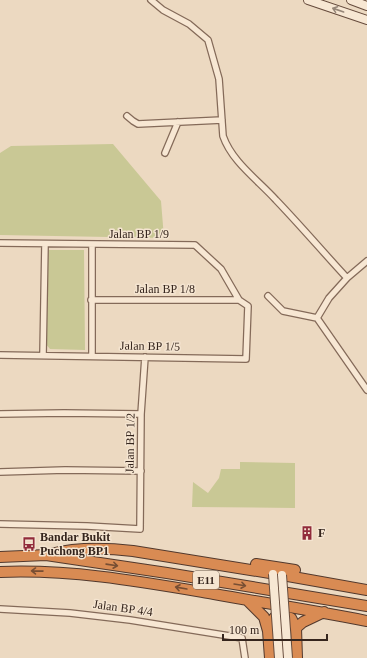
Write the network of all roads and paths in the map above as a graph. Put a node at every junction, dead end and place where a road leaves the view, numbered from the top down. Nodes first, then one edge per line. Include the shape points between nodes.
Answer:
1 (151, 0) edge
2 (308, 0) edge
3 (351, 0) edge
4 (367, 6) edge
5 (367, 20) edge
6 (127, 116) dead end
7 (222, 120) junction
8 (178, 122) junction
9 (165, 153) dead end
10 (0, 243) edge
11 (45, 244) junction
12 (92, 245) junction
13 (367, 261) edge
14 (347, 278) junction
15 (268, 296) dead end
16 (91, 300) junction
17 (239, 300) junction
18 (248, 306) joint
19 (317, 318) junction
20 (0, 354) edge
21 (43, 355) junction
22 (92, 356) junction
23 (145, 357) junction
24 (367, 390) edge
25 (0, 414) edge
26 (141, 414) junction
27 (141, 471) junction
28 (0, 472) edge
29 (0, 524) edge
30 (46, 555) junction
31 (0, 557) edge
32 (168, 557) junction
33 (0, 572) edge
34 (277, 574) junction
35 (352, 588) junction
36 (367, 590) edge
37 (247, 600) junction
38 (367, 606) edge
39 (0, 609) edge
40 (324, 612) junction
41 (367, 621) edge
42 (296, 628) junction
43 (268, 631) junction
44 (244, 658) edge
45 (270, 658) edge
46 (279, 658) edge
47 (288, 658) edge
48 (297, 658) edge

1 - 7 street via 162,10 189,24 208,40 219,79
5 -> 2 main road
3 - 4 main road
6 - 8 street via 138,124
7 - 8 street
7 - 14 street via 223,136 233,155
8 - 9 street
10 - 11 street, Jalan BP 1/9
11 - 12 street, Jalan BP 1/9
11 - 21 street
12 - 16 street
12 - 17 street, Jalan BP 1/9 via 195,245 221,269
13 - 14 street
14 - 19 street via 328,298
15 - 19 street via 283,311
16 - 17 street, Jalan BP 1/8
16 - 22 street
17 - 18 street, Jalan BP 1/9
18 - 23 street, Jalan BP 1/5 via 246,359
19 - 24 street
20 - 21 street, Jalan BP 1/5
21 - 22 street, Jalan BP 1/5
22 - 23 street, Jalan BP 1/5
23 - 26 street, Jalan BP 1/2
25 - 26 street
26 - 27 street, Jalan BP 1/2
27 - 28 street
27 - 29 street, Jalan BP 1/2 via 140,529
30 - 31 highway, E11
30 - 32 highway via 72,550 113,548
30 -> 38 highway, E11
32 - 34 highway
32 - 35 highway via 281,567
37 -> 33 highway, E11 via 100,576 54,572
34 - 35 highway
34 - 46 main road, bridge
34 - 47 main road, bridge
35 - 36 highway
37 - 40 highway, E11
37 - 43 highway via 264,618
39 - 44 street, Jalan BP 4/4 via 130,620 242,638
40 - 41 highway, E11
40 - 42 highway
42 - 43 highway via 291,618 278,617 271,620
42 - 48 highway
43 - 45 highway

